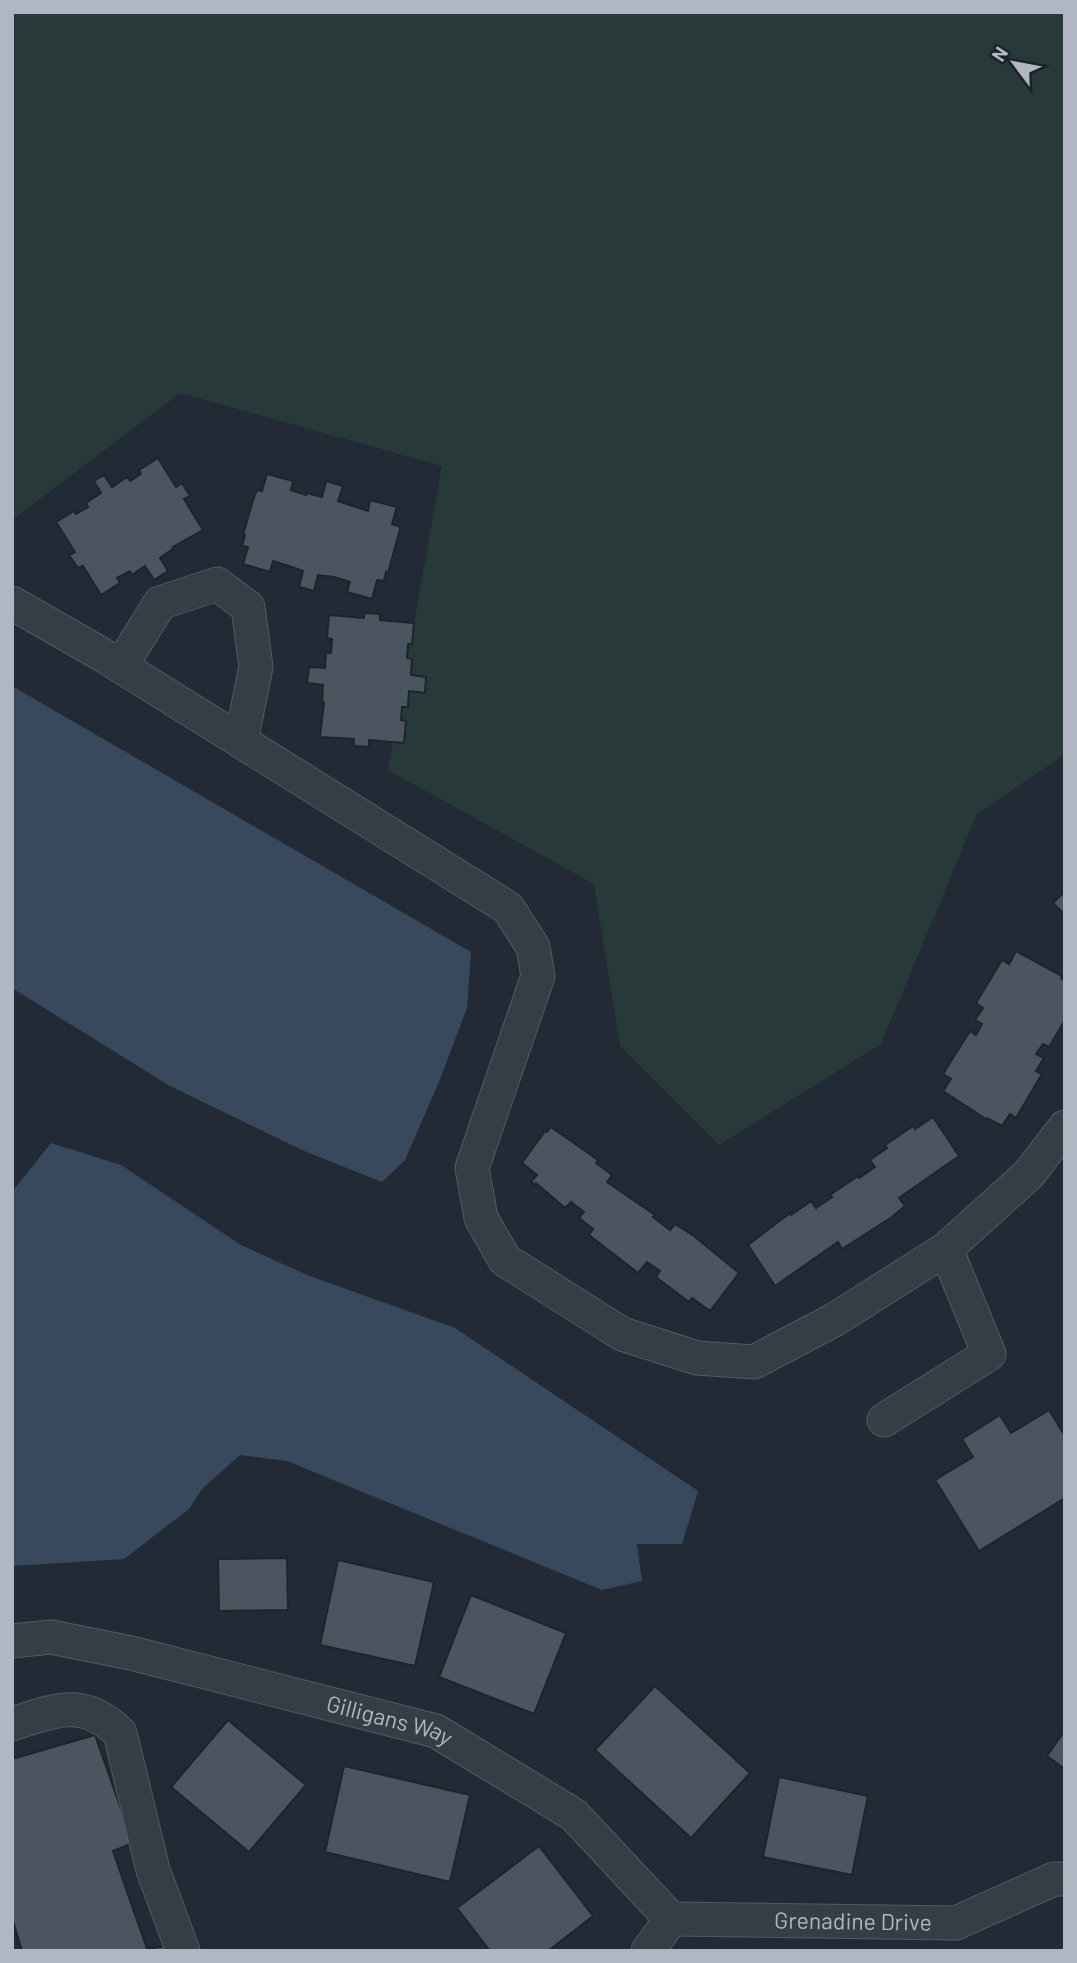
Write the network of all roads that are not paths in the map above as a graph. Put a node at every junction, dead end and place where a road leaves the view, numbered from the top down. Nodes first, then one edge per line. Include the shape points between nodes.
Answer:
1 (12, 603) edge
2 (121, 666) junction
3 (241, 741) junction
4 (1065, 1127) edge
5 (946, 1250) junction
6 (884, 1420) dead end
7 (12, 1617) edge
8 (51, 1637) junction
9 (12, 1641) edge
10 (12, 1724) edge
11 (1065, 1879) edge
12 (671, 1919) junction
13 (956, 1937) edge
14 (183, 1951) edge
15 (648, 1951) edge

1 - 2 street
2 - 3 street
2 - 3 street via 160,603 217,584 248,607 256,667
3 - 5 street via 508,908 533,947 538,976 472,1168 481,1218 505,1260 622,1334 697,1358 754,1362 834,1320
4 - 5 street via 1029,1174
5 - 6 street via 989,1354
7 - 8 street, Gilligans Way
8 - 9 street, Gilligans Way
8 - 12 street, Gilligans Way via 436,1731 574,1815
10 - 14 street via 74,1708 94,1713 120,1733 153,1870
11 - 13 street, Grenadine Drive via 1054,1879
12 - 13 street, Grenadine Drive
12 - 15 street

